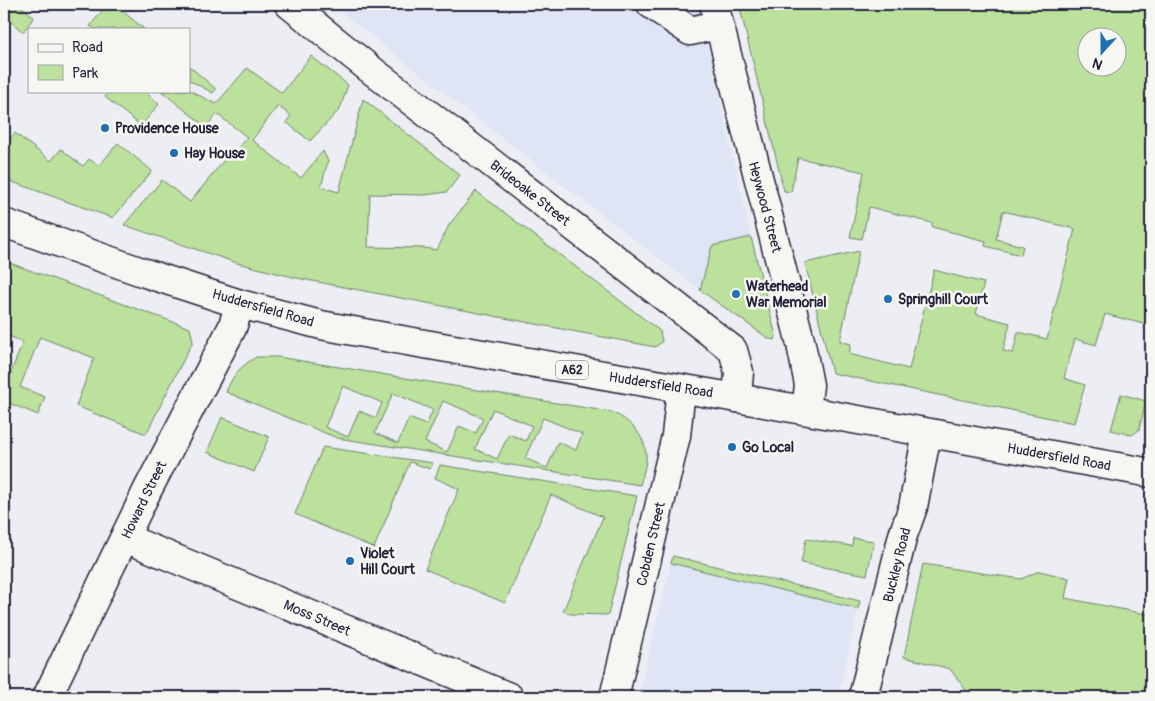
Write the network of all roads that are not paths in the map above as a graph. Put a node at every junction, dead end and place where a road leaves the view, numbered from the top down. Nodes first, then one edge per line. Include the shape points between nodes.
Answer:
1 (289, 4) edge
2 (651, 4) edge
3 (716, 14) edge
4 (4, 223) edge
5 (240, 304) junction
6 (681, 389) junction
7 (737, 398) junction
8 (806, 410) junction
9 (927, 433) junction
10 (1151, 473) edge
11 (125, 538) junction
12 (47, 697) edge
13 (509, 697) edge
14 (614, 697) edge
15 (864, 697) edge

1 - 7 street, Brideoake Street via 734,350 739,372
2 - 3 street via 690,31
3 - 8 street, Heywood Street via 801,344 809,384
4 - 5 street, Huddersfield Road / A62
5 - 6 street, Huddersfield Road / A62 via 321,325 408,342
5 - 11 street, Howard Street via 232,328
6 - 7 street, Huddersfield Road / A62
6 - 14 street, Cobden Street via 676,436
7 - 8 street, Huddersfield Road / A62
8 - 9 street, Huddersfield Road / A62
9 - 10 street, Huddersfield Road / A62
9 - 15 street, Buckley Road via 913,507 903,535
11 - 12 street, Howard Street
11 - 13 street, Moss Street

